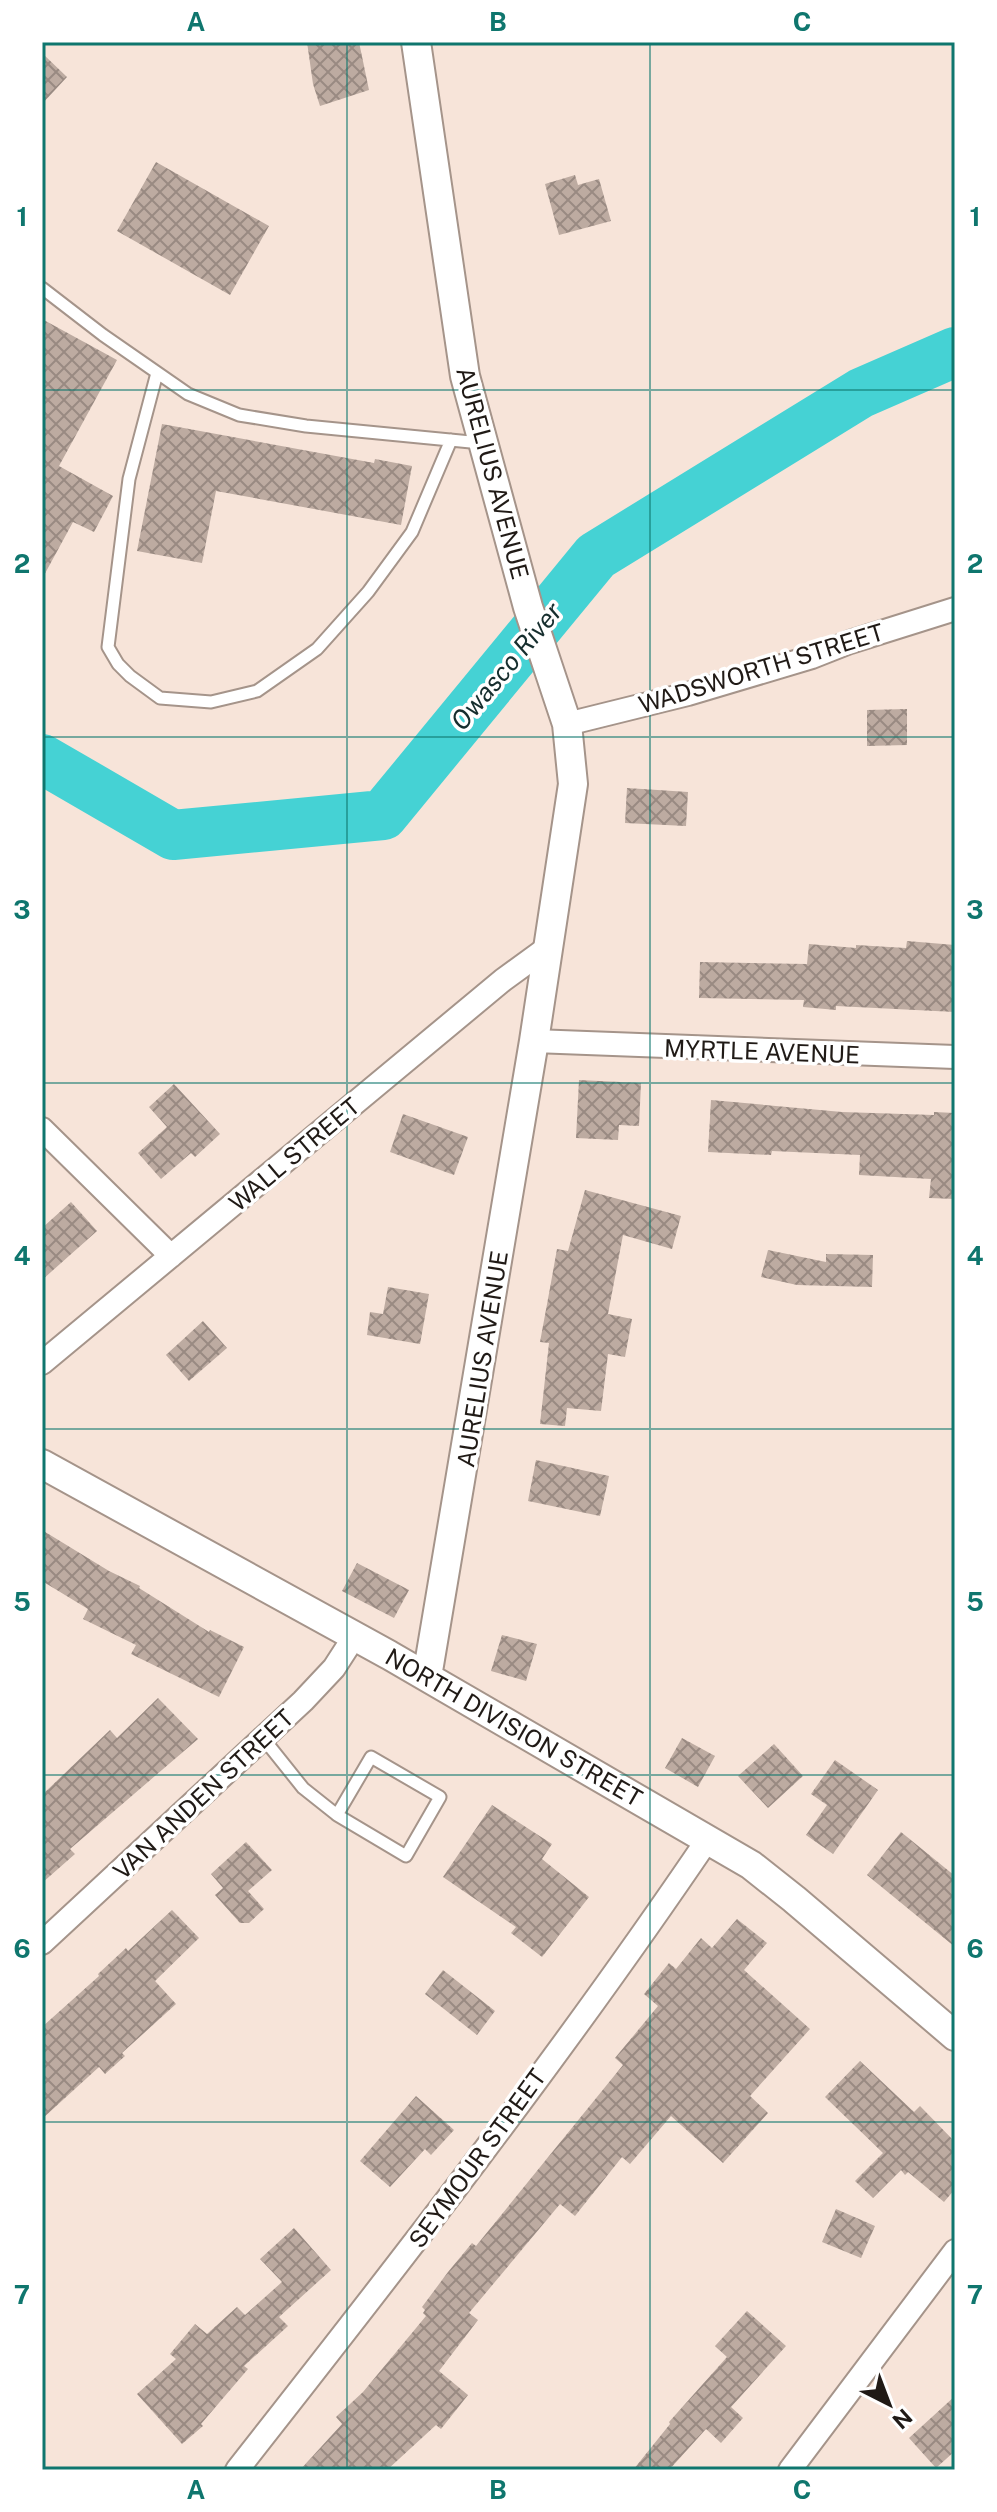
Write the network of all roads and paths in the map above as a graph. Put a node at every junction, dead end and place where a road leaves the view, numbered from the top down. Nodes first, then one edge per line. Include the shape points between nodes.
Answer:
1 (416, 42) edge
2 (42, 288) edge
3 (157, 373) junction
4 (451, 440) junction
5 (482, 443) junction
6 (955, 609) edge
7 (563, 712) junction
8 (547, 948) junction
9 (534, 1041) junction
10 (955, 1057) edge
11 (42, 1129) edge
12 (171, 1256) junction
13 (42, 1363) edge
14 (42, 1464) edge
15 (354, 1637) junction
16 (427, 1677) junction
17 (263, 1738) junction
18 (337, 1815) junction
19 (708, 1839) junction
20 (42, 1943) edge
21 (955, 2036) edge
22 (955, 2251) edge
23 (237, 2470) edge
24 (790, 2470) edge

1 - 5 street, AURELIUS AVENUE via 465,376
2 - 3 lane
3 - 4 lane via 188,394 239,415
3 - 4 lane via 129,479 108,647 130,676 160,698 211,702 257,691 317,649 412,532
4 - 5 lane
5 - 7 street, AURELIUS AVENUE
6 - 7 street, WADSWORTH STREET via 702,690
7 - 8 street, AURELIUS AVENUE via 573,784
8 - 9 street, AURELIUS AVENUE
8 - 12 street, WALL STREET
9 - 10 street, MYRTLE AVENUE
9 - 16 street, AURELIUS AVENUE
11 - 12 street
12 - 13 street, WALL STREET
14 - 15 street, NORTH DIVISION STREET
15 - 16 street, NORTH DIVISION STREET
15 - 17 street, VAN ANDEN STREET via 334,1668
16 - 19 street, NORTH DIVISION STREET
17 - 18 lane via 303,1788
17 - 20 street, VAN ANDEN STREET
18 - 18 lane via 406,1856 440,1797 371,1757
19 - 21 street, NORTH DIVISION STREET via 794,1899
19 - 23 street, SEYMOUR STREET via 416,2242
22 - 24 street

